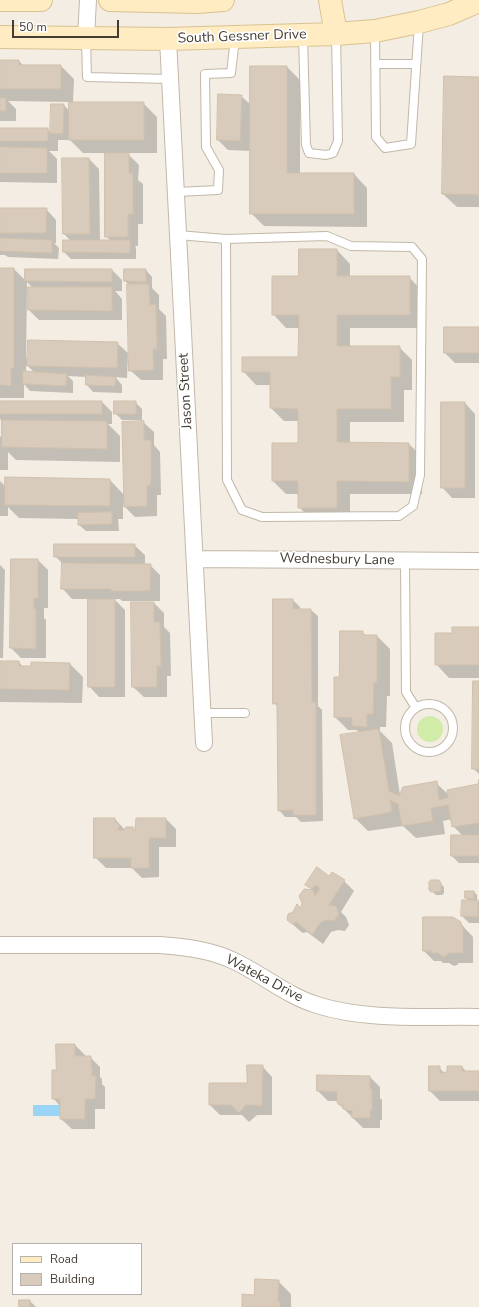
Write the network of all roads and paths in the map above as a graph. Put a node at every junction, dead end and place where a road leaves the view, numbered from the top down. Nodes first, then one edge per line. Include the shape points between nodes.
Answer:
1 (0, 0) edge
2 (41, 0) edge
3 (88, 0) edge
4 (110, 0) edge
5 (212, 0) edge
6 (330, 0) edge
7 (479, 1) edge
8 (419, 22) junction
9 (375, 31) junction
10 (336, 34) junction
11 (303, 35) junction
12 (0, 37) edge
13 (86, 37) junction
14 (235, 37) junction
15 (168, 39) junction
16 (375, 64) junction
17 (416, 64) junction
18 (170, 79) junction
19 (176, 192) junction
20 (178, 235) junction
21 (226, 239) junction
22 (195, 558) junction
23 (405, 560) junction
24 (479, 561) edge
25 (416, 708) junction
26 (203, 713) junction
27 (245, 713) dead end
28 (204, 743) dead end
29 (0, 945) edge
30 (479, 1017) edge

1 - 2 main road
3 - 13 street
4 - 5 main road
6 - 10 main road
7 - 8 main road, South Gessner Drive via 449,14
8 - 9 main road, South Gessner Drive
8 - 17 lane
9 - 10 main road, South Gessner Drive
9 - 16 lane
10 - 11 main road, South Gessner Drive
10 - 11 lane via 338,141 333,153 326,155 309,153 306,145
11 - 14 main road, South Gessner Drive
12 - 13 main road, South Gessner Drive
13 - 15 main road, South Gessner Drive
13 - 18 lane via 87,77
14 - 15 main road, South Gessner Drive
14 - 19 lane via 231,73 205,74 206,147 219,170 218,190
15 - 18 street, Jason Street
16 - 17 lane
16 - 17 lane via 376,137 385,148 411,144
18 - 19 street, Jason Street
19 - 20 street, Jason Street
20 - 21 lane
20 - 22 street, Jason Street
21 - 21 lane via 327,236 352,246 412,247 422,259 420,475 413,506 398,516 262,517 242,510 227,480
22 - 23 street, Wednesbury Lane
22 - 26 street, Jason Street
23 - 24 street, Wednesbury Lane
23 - 25 lane via 406,692
25 - 25 lane via 410,713 405,727 409,743 423,752 439,750 446,746 453,730 449,715 431,704
26 - 27 lane
26 - 28 street, Jason Street
29 - 30 street, Wateka Drive via 182,947 207,951 233,960 297,998 334,1010 380,1016

